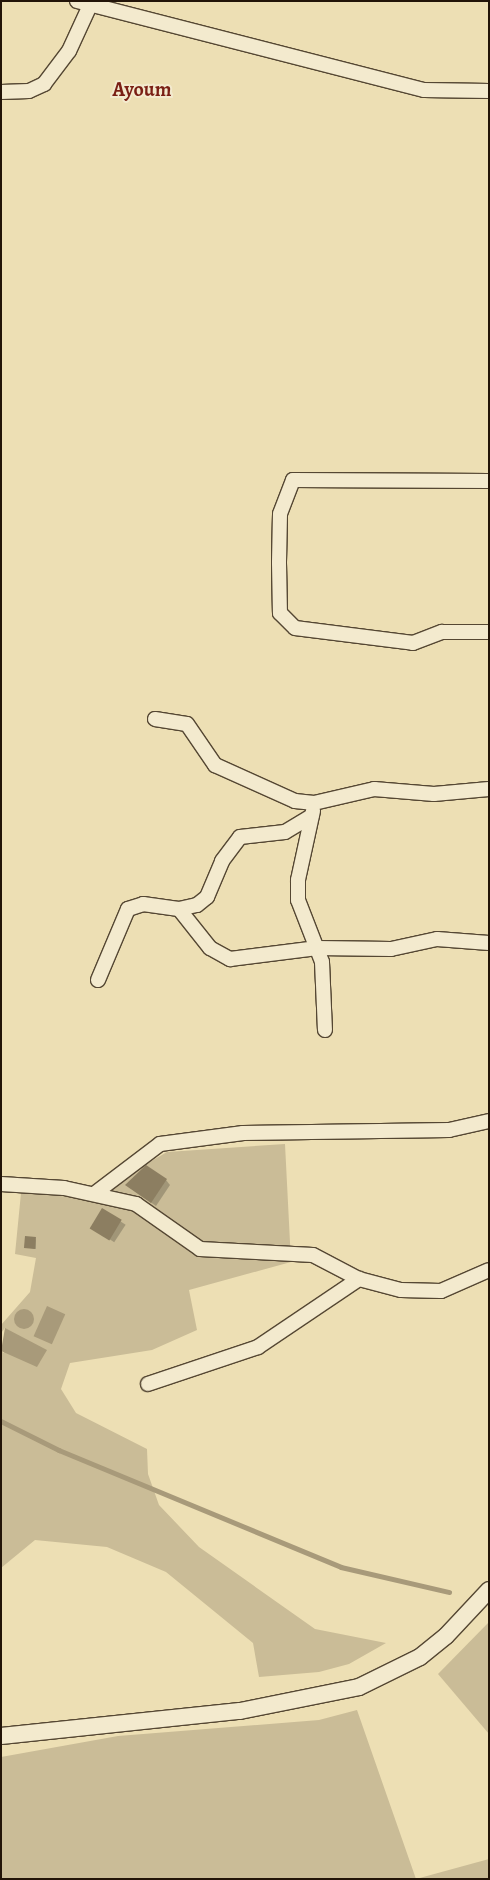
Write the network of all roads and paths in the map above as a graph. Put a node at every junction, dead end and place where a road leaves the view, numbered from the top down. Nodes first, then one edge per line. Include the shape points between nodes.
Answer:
1 (86, 3) edge
2 (489, 91) edge
3 (1, 92) edge
4 (489, 481) edge
5 (489, 632) edge
6 (156, 718) dead end
7 (489, 789) edge
8 (313, 810) junction
9 (179, 908) junction
10 (489, 943) edge
11 (316, 948) junction
12 (98, 980) dead end
13 (325, 1030) dead end
14 (489, 1121) edge
15 (1, 1184) edge
16 (94, 1194) junction
17 (489, 1270) edge
18 (359, 1279) junction
19 (148, 1384) dead end
20 (489, 1590) edge
21 (1, 1736) edge

1 - 2 street via 424,90
1 - 3 street via 68,51 44,84 29,91
4 - 5 street via 293,480 280,514 279,563 280,613 296,628 413,643 442,632
6 - 8 street via 186,724 214,765 226,772 254,779 279,796
7 - 8 street via 434,794 374,789
8 - 9 street via 286,832 240,837 222,861 208,897 197,905
8 - 11 street via 298,880 298,900
9 - 11 street via 210,948 230,959
9 - 12 street via 143,904 128,909
10 - 11 street via 437,939 391,949
11 - 13 street via 325,985
14 - 16 street via 449,1130 243,1133 160,1144
15 - 16 street
16 - 18 street via 146,1209 200,1248 313,1255
17 - 18 street via 441,1290 424,1292
18 - 19 street via 258,1347
20 - 21 street via 446,1636 420,1657 358,1687 240,1711

